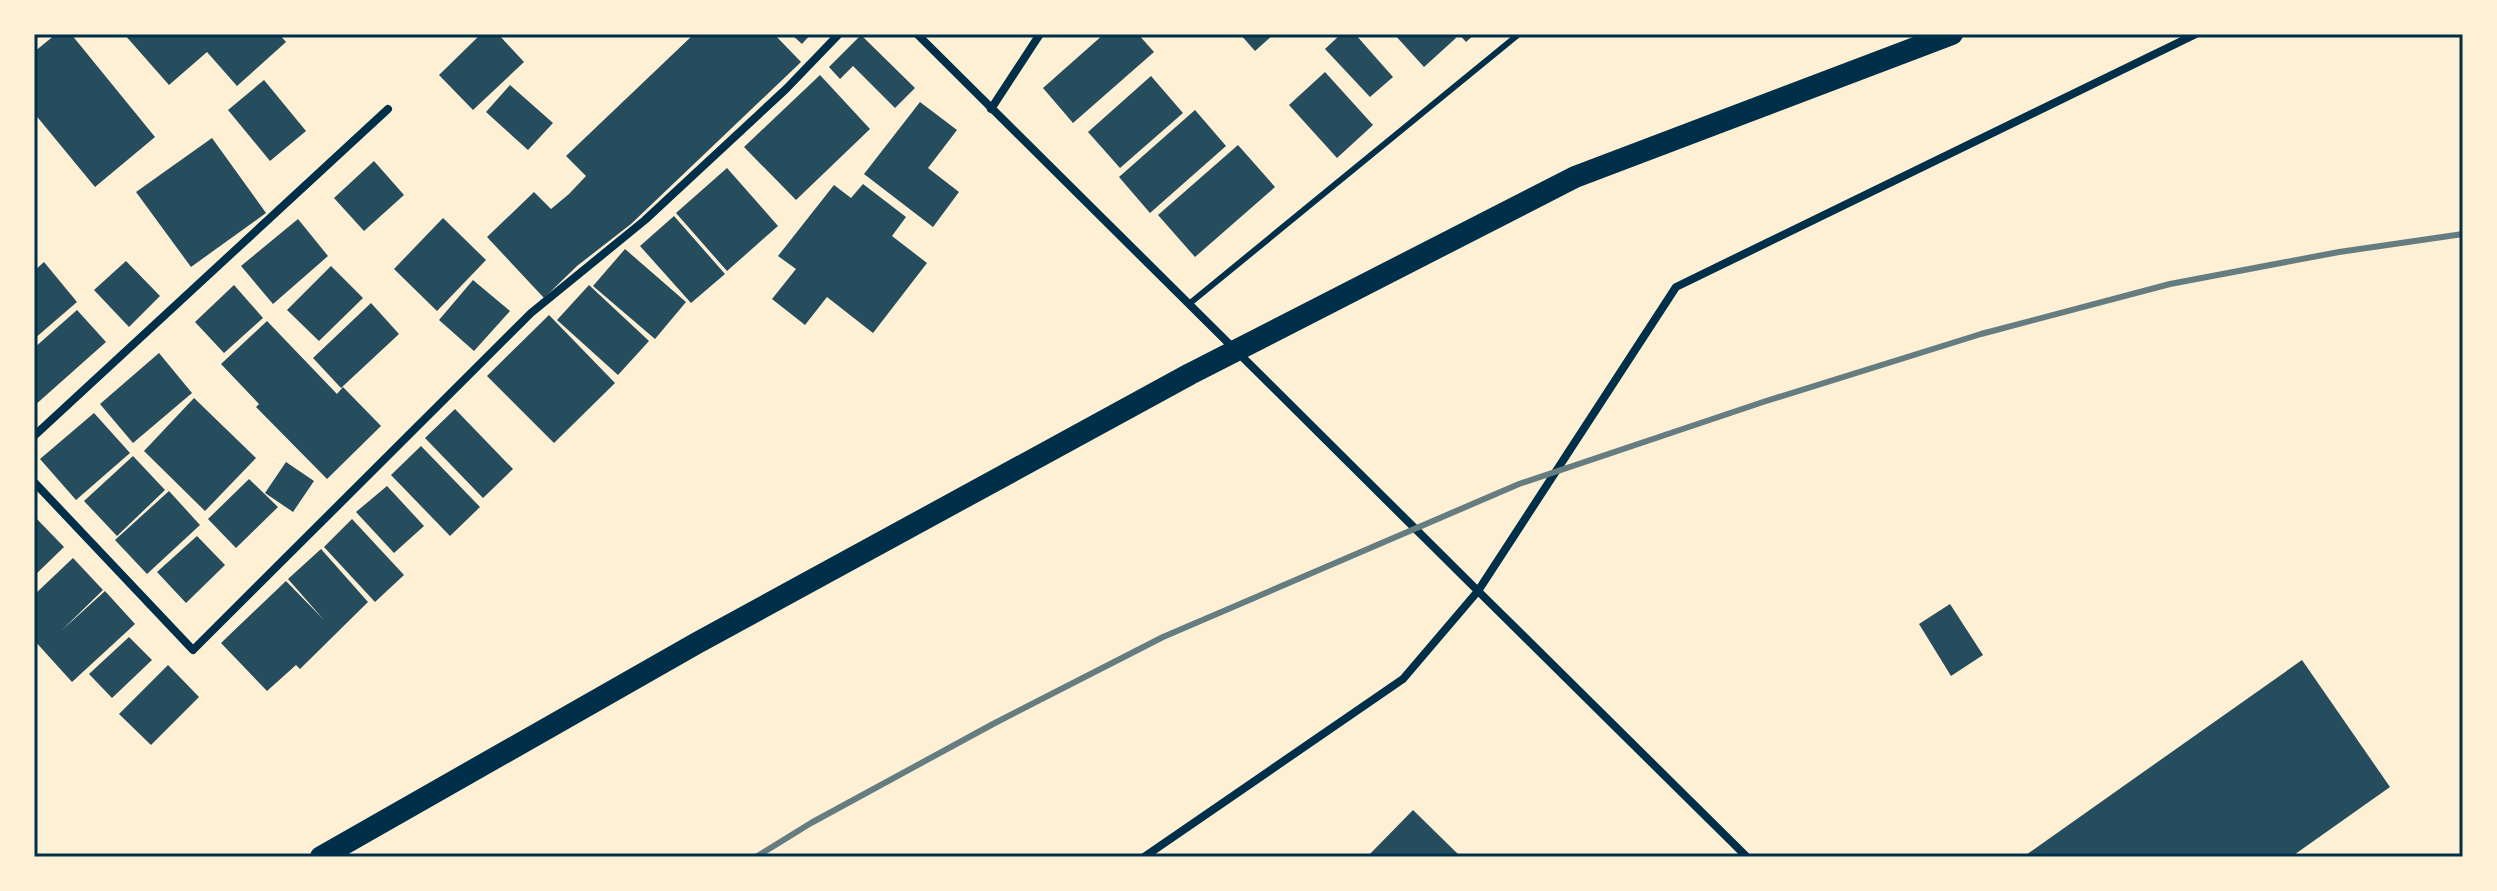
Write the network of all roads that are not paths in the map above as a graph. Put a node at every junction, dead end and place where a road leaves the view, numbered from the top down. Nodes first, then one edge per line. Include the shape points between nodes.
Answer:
1 (839, 34) edge
2 (917, 34) edge
3 (1040, 34) edge
4 (1519, 34) edge
5 (1952, 34) edge
6 (2196, 34) edge
7 (388, 109) dead end
8 (991, 109) junction
9 (1189, 304) junction
10 (34, 436) edge
11 (34, 482) edge
12 (1478, 591) junction
13 (321, 857) edge
14 (1144, 857) edge
15 (1747, 857) edge

1 - 11 street via 645,220 531,313 193,650
2 - 8 street
3 - 8 street
4 - 9 lane
5 - 13 highway via 1575,177 1176,382 697,643
6 - 12 street via 1676,287
7 - 10 street
8 - 9 street
9 - 12 street
12 - 14 street via 1403,679
12 - 15 street

